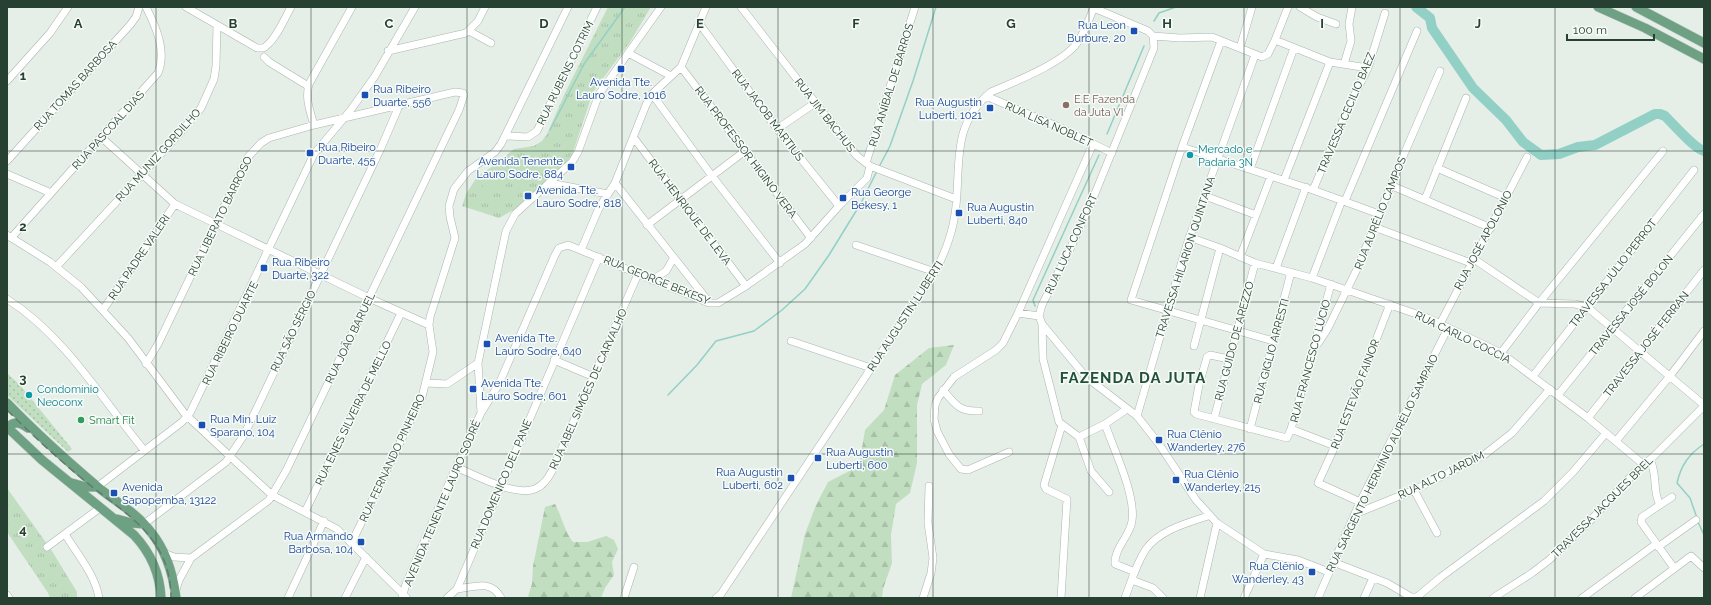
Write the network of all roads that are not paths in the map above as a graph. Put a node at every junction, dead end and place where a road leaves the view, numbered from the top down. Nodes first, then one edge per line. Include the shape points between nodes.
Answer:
1 (68, 7) edge
2 (139, 7) edge
3 (146, 7) edge
4 (186, 7) edge
5 (291, 7) edge
6 (352, 7) edge
7 (415, 7) edge
8 (485, 7) edge
9 (568, 7) edge
10 (597, 7) edge
11 (661, 7) edge
12 (706, 7) edge
13 (740, 7) edge
14 (915, 7) edge
15 (1094, 7) edge
16 (1252, 7) edge
17 (1288, 7) edge
18 (1300, 7) edge
19 (1352, 7) edge
20 (1598, 7) edge
21 (1636, 7) edge
22 (1385, 13) dead end
23 (699, 23) junction
24 (1336, 24) dead end
25 (217, 25) junction
26 (1417, 30) dead end
27 (469, 31) junction
28 (1153, 36) junction
29 (1275, 38) junction
30 (1221, 40) junction
31 (1704, 43) edge
32 (491, 44) dead end
33 (1240, 48) junction
34 (1294, 48) junction
35 (388, 52) junction
36 (628, 53) junction
37 (1256, 54) junction
38 (264, 57) dead end
39 (1704, 59) edge
40 (1330, 62) junction
41 (1344, 64) junction
42 (681, 66) junction
43 (1368, 68) junction
44 (1440, 71) dead end
45 (671, 76) junction
46 (7, 80) edge
47 (308, 86) junction
48 (455, 92) joint
49 (652, 94) junction
50 (986, 96) junction
51 (1466, 98) dead end
52 (815, 103) junction
53 (399, 106) junction
54 (344, 118) junction
55 (314, 125) junction
56 (777, 129) junction
57 (506, 136) junction
58 (101, 137) junction
59 (634, 138) junction
60 (1092, 144) junction
61 (1182, 147) junction
62 (746, 151) junction
63 (1663, 151) dead end
64 (1112, 153) junction
65 (1527, 157) dead end
66 (1217, 158) junction
67 (7, 161) edge
68 (871, 166) junction
69 (1437, 168) junction
70 (1250, 169) junction
71 (1694, 170) dead end
72 (7, 174) edge
73 (141, 174) junction
74 (712, 176) junction
75 (1271, 176) junction
76 (1284, 180) junction
77 (549, 183) junction
78 (615, 183) junction
79 (1390, 186) junction
80 (1306, 188) junction
81 (1313, 190) junction
82 (51, 193) junction
83 (608, 194) junction
84 (1205, 196) junction
85 (1506, 198) junction
86 (956, 199) junction
87 (1425, 199) junction
88 (681, 200) junction
89 (1344, 201) junction
90 (174, 204) junction
91 (839, 206) junction
92 (1379, 214) junction
93 (1704, 214) edge
94 (1256, 215) junction
95 (216, 224) junction
96 (647, 225) junction
97 (1374, 226) junction
98 (1491, 228) junction
99 (9, 236) edge
100 (1189, 237) junction
101 (812, 238) junction
102 (856, 244) dead end
103 (1220, 248) junction
104 (269, 250) junction
105 (580, 250) junction
106 (599, 257) junction
107 (1240, 257) junction
108 (673, 259) junction
109 (1472, 261) junction
110 (780, 263) junction
111 (1255, 263) junction
112 (57, 266) junction
113 (1276, 268) junction
114 (1704, 270) edge
115 (935, 272) junction
116 (1291, 272) junction
117 (320, 274) junction
118 (638, 274) junction
119 (1312, 278) junction
120 (652, 280) junction
121 (1331, 284) junction
122 (746, 286) junction
123 (1347, 289) junction
124 (369, 298) junction
125 (7, 299) edge
126 (709, 303) junction
127 (1539, 303) junction
128 (1390, 304) junction
129 (1587, 307) junction
130 (103, 310) junction
131 (1167, 312) junction
132 (401, 313) junction
133 (1018, 313) junction
134 (1039, 316) junction
135 (1201, 320) junction
136 (1042, 324) junction
137 (1440, 324) junction
138 (429, 325) junction
139 (1448, 328) junction
140 (1613, 328) junction
141 (1236, 330) junction
142 (1704, 331) edge
143 (1273, 340) junction
144 (791, 341) dead end
145 (1194, 346) dead end
146 (1312, 350) junction
147 (1641, 352) junction
148 (1501, 353) junction
149 (1229, 359) junction
150 (554, 360) junction
151 (478, 363) junction
152 (146, 364) junction
153 (871, 368) junction
154 (594, 376) junction
155 (1533, 376) junction
156 (1670, 376) junction
157 (427, 383) junction
158 (1550, 389) junction
159 (943, 390) junction
160 (1558, 395) junction
161 (7, 403) edge
162 (1704, 406) edge
163 (1127, 408) junction
164 (979, 411) dead end
165 (480, 413) junction
166 (188, 416) junction
167 (1137, 416) junction
168 (1588, 418) junction
169 (1214, 420) junction
170 (1105, 424) junction
171 (1062, 425) junction
172 (7, 428) edge
173 (1250, 429) junction
174 (1291, 429) junction
175 (1606, 433) junction
176 (41, 437) junction
177 (1079, 437) junction
178 (1616, 441) junction
179 (1335, 446) junction
180 (144, 450) junction
181 (1009, 452) dead end
182 (230, 457) junction
183 (1650, 460) junction
184 (1644, 465) junction
185 (456, 467) junction
186 (58, 473) junction
187 (500, 485) junction
188 (97, 486) junction
189 (930, 486) dead end
190 (1414, 490) junction
191 (1109, 492) dead end
192 (272, 495) junction
193 (1672, 497) dead end
194 (1360, 502) junction
195 (1660, 505) junction
196 (100, 508) junction
197 (305, 512) junction
198 (1356, 514) junction
199 (110, 516) junction
200 (1208, 516) junction
201 (1696, 520) dead end
202 (324, 521) junction
203 (1217, 523) junction
204 (144, 524) junction
205 (65, 534) junction
206 (1437, 534) dead end
207 (137, 538) junction
208 (352, 542) junction
209 (1657, 546) junction
210 (47, 547) dead end
211 (164, 553) junction
212 (1264, 554) junction
213 (366, 557) junction
214 (191, 558) junction
215 (1333, 562) junction
216 (634, 567) dead end
217 (1674, 568) junction
218 (1704, 568) edge
219 (1135, 572) junction
220 (1328, 572) junction
221 (1373, 578) junction
222 (1132, 580) junction
223 (457, 589) junction
224 (7, 595) edge
225 (176, 596) edge
226 (404, 597) edge
227 (9, 598) edge
228 (99, 598) edge
229 (161, 598) edge
230 (288, 598) edge
231 (345, 598) edge
232 (447, 598) edge
233 (502, 598) edge
234 (624, 598) edge
235 (716, 598) edge
236 (923, 598) edge
237 (1061, 598) edge
238 (1125, 598) edge
239 (1163, 598) edge
240 (1200, 598) edge
241 (1244, 598) edge
242 (1318, 598) edge
243 (1364, 598) edge
244 (1493, 598) edge
245 (1582, 598) edge
246 (1635, 598) edge

1 - 46 street via 50,33
2 - 67 street, RUA TOMAS BARBOSA via 130,25
3 - 58 street, RUA PASCOAL DIAS via 160,43 161,66 151,83
4 - 25 street
5 - 25 street via 264,48 257,48
6 - 47 street
7 - 35 street, RUA RIBEIRO DUARTE
8 - 27 street
9 - 57 street
10 - 57 street, RUA RUBENS COTRIM via 537,131 528,137
11 - 36 street, AVENIDA TENENTE LAURO SODRÉ
12 - 23 street
13 - 52 street, RUA JIM BACHUS
14 - 68 street, RUA ANÍBAL DE BARROS
15 - 28 street via 1148,31
15 - 50 street, RUA AUGUSTIN LUBERTI via 1077,44 1066,55
16 - 33 street
17 - 29 street
18 - 24 street
19 - 41 street via 1349,24 1351,41
20 - 39 main road
21 - 31 main road
22 - 43 street, TRAVESSA CECILIO BAEZ
23 - 42 street
23 - 56 street, RUA JACOB MARTIUS
25 - 73 street, RUA MUNIZ GORDILHO via 216,66 206,99 180,133
26 - 89 street
27 - 32 street
27 - 35 street
28 - 30 street via 1209,37
28 - 64 street, RUA LUCA CONFORT via 1154,48
29 - 34 street
29 - 37 street via 1266,56
30 - 33 street
30 - 61 street
33 - 37 street
34 - 40 street
34 - 70 street
35 - 54 street, RUA RIBEIRO DUARTE via 375,76
36 - 45 street
36 - 77 street, AVENIDA TENENTE LAURO SODRÉ via 608,79 595,102 578,152 568,167
37 - 66 street, TRAVESSA HILARION QUINTANA
38 - 47 street
40 - 41 street
40 - 76 street
41 - 43 street
42 - 45 street
42 - 62 street, RUA PROFESSOR HIGINO VERA
43 - 81 street, TRAVESSA CECILIO BAEZ
44 - 79 street, RUA AURÉLIO CAMPOS
45 - 49 street
47 - 55 street via 307,100
48 - 53 street, RUA LIBERATO BARROSO
48 - 124 street, RUA JOÃO BARUEL via 464,95 459,110
49 - 59 street
49 - 74 street
50 - 60 street, RUA LISA NOBLET
50 - 86 street, RUA AUGUSTIN LUBERTI via 977,105 965,126 959,152
51 - 69 street
52 - 56 street
52 - 68 street, RUA JIM BACHUS via 849,148
53 - 54 street, RUA LIBERATO BARROSO
53 - 117 street, RUA SÃO SÉRGIO
54 - 55 street, RUA LIBERATO BARROSO
54 - 104 street, RUA RIBEIRO DUARTE via 314,154
55 - 95 street, RUA LIBERATO BARROSO via 269,138 254,149
56 - 91 street, RUA JACOB MARTIUS
57 - 138 street via 498,149 468,171 454,189 449,206 455,238
58 - 73 street
58 - 82 street, RUA PASCOAL DIAS
59 - 78 street
59 - 88 street, RUA HENRIQUE DE LEVA
60 - 64 street, RUA LISA NOBLET
60 - 133 street, RUA LUCA CONFORT
61 - 66 street
61 - 131 street via 1130,300
62 - 74 street
62 - 101 street, RUA PROFESSOR HIGINO VERA
63 - 127 street
64 - 134 street, RUA LUCA CONFORT
65 - 85 street, RUA JOSÉ APOLONIO
66 - 70 street
66 - 84 street, TRAVESSA HILARION QUINTANA
68 - 86 street, RUA JIM BACHUS
68 - 91 street, RUA GEORGE BEKESY via 867,178
69 - 85 street
69 - 87 street
70 - 75 street
71 - 129 street, TRAVESSA JÚLIO PERROT
72 - 82 street
73 - 90 street
73 - 112 street, RUA MUNIZ GORDILHO
74 - 88 street
74 - 110 street
75 - 76 street
75 - 94 street
76 - 80 street
77 - 83 street
77 - 151 street, AVENIDA TENENTE LAURO SODRÉ via 515,214 506,231
78 - 83 street
78 - 96 street
79 - 87 street
79 - 92 street, RUA AURÉLIO CAMPOS
80 - 81 street
80 - 113 street
81 - 89 street
82 - 99 street, RUA PASCOAL DIAS
83 - 105 street
84 - 94 street
84 - 100 street, TRAVESSA HILARION QUINTANA
85 - 98 street, RUA JOSÉ APOLONIO
86 - 115 street, RUA AUGUSTIN LUBERTI via 950,238
87 - 98 street
88 - 96 street
88 - 122 street, RUA HENRIQUE DE LEVA
89 - 92 street
89 - 119 street
90 - 95 street
90 - 130 street, RUA PADRE VALERI
91 - 101 street, RUA GEORGE BEKESY
92 - 97 street, RUA AURÉLIO CAMPOS
93 - 140 street, TRAVESSA JOSÉ BOLON
94 - 107 street
95 - 104 street
95 - 152 street, RUA LIBERATO BARROSO
96 - 108 street
97 - 109 street
97 - 123 street, RUA AURÉLIO CAMPOS
98 - 109 street, RUA JOSÉ APOLONIO
99 - 112 street
100 - 103 street, RUA CARLO COCCIA
100 - 131 street, TRAVESSA HILARION QUINTANA
101 - 110 street, RUA GEORGE BEKESY
102 - 115 street
103 - 107 street, RUA CARLO COCCIA
103 - 135 street
104 - 117 street
104 - 166 street, RUA RIBEIRO DUARTE
105 - 106 street, RUA GEORGE BEKESY
105 - 165 street, RUA GEORGE BEKESY via 563,246 557,250 499,384
106 - 118 street, RUA GEORGE BEKESY
106 - 150 street, RUA DOMENICO DEL PANE
107 - 111 street, RUA CARLO COCCIA
108 - 120 street via 666,271
108 - 126 street
109 - 127 street
109 - 137 street, RUA JOSÉ APOLONIO
110 - 122 street, RUA GEORGE BEKESY
111 - 113 street, RUA CARLO COCCIA
111 - 141 street, RUA GUIDO DE AREZZO
112 - 130 street via 82,287
113 - 116 street, RUA CARLO COCCIA
114 - 147 street, TRAVESSA JOSÉ FERRAN
115 - 153 street, RUA AUGUSTIN LUBERTI
116 - 119 street, RUA CARLO COCCIA
116 - 143 street, RUA GIGLIO ARRESTI
117 - 124 street
117 - 182 street, RUA SÃO SÉRGIO via 244,435
118 - 120 street, RUA GEORGE BEKESY
118 - 154 street, RUA ABEL SIMÕES DE CARVALHO
119 - 121 street, RUA CARLO COCCIA
120 - 126 street, RUA GEORGE BEKESY
121 - 123 street, RUA CARLO COCCIA
121 - 146 street, RUA FRANCESCO LÚCIO
122 - 126 street, RUA GEORGE BEKESY via 718,303
123 - 128 street, RUA CARLO COCCIA
123 - 146 street, RUA AURÉLIO CAMPOS via 1323,336
124 - 132 street
124 - 192 street, RUA JOÃO BARUEL
125 - 180 street via 46,330 69,353
127 - 129 street
127 - 148 street
128 - 137 street, RUA CARLO COCCIA
128 - 179 street, RUA ESTEVÃO FAINOR
129 - 140 street
129 - 155 street, TRAVESSA JÚLIO PERROT
130 - 152 street via 128,338
131 - 135 street
131 - 167 street, TRAVESSA HILARION QUINTANA
132 - 138 street
132 - 197 street, RUA ENES SILVEIRA DE MELLO
133 - 134 street
133 - 159 street, RUA LUCA CONFORT via 1000,347 954,377
134 - 136 street
135 - 141 street
135 - 145 street
136 - 163 street via 1086,378
136 - 171 street via 1045,368 1056,414
137 - 139 street, RUA CARLO COCCIA
138 - 157 street via 433,352
139 - 148 street, RUA CARLO COCCIA
139 - 194 street, RUA SARGENTO HERMÍNIO AURÉLIO SAMPAIO
140 - 147 street
140 - 160 street, TRAVESSA JOSÉ BOLON
141 - 143 street
141 - 149 street, RUA GUIDO DE AREZZO
142 - 156 street
143 - 173 street, RUA GIGLIO ARRESTI
144 - 153 street
146 - 174 street, RUA FRANCESCO LÚCIO
147 - 156 street
147 - 168 street, TRAVESSA JOSÉ FERRAN
148 - 155 street, RUA CARLO COCCIA
149 - 169 street, RUA GUIDO DE AREZZO
149 - 169 street via 1210,355 1207,357 1199,385 1194,412
150 - 154 street
150 - 187 street, RUA DOMENICO DEL PANE
151 - 157 street, RUA FERNANDO PINHEIRO via 447,384
151 - 165 street, AVENIDA TENENTE LAURO SODRÉ
152 - 166 street
153 - 235 street, RUA AUGUSTIN LUBERTI
154 - 187 street, RUA ABEL SIMÕES DE CARVALHO via 544,484 528,490
155 - 158 street, RUA CARLO COCCIA
156 - 162 street
156 - 178 street
157 - 208 street, RUA FERNANDO PINHEIRO
158 - 160 street, RUA CARLO COCCIA
158 - 190 street, RUA ALTO JARDIM via 1516,429 1495,448
159 - 164 street via 959,408
159 - 181 street, RUA LUCA CONFORT via 935,405 934,419 937,431 958,466 968,470
160 - 168 street, RUA CARLO COCCIA
161 - 176 main road
162 - 183 street, TRAVESSA JACQUES BREL
163 - 167 street
163 - 170 street
165 - 185 street, AVENIDA TENENTE LAURO SODRÉ
166 - 180 street, RUA RIBEIRO DUARTE
166 - 182 street
167 - 200 street
168 - 175 street, RUA CARLO COCCIA
169 - 173 street
170 - 177 street
170 - 219 street via 1130,494 1133,514 1131,527 1117,553 1115,564
171 - 177 street
171 - 237 street via 1044,485 1046,489 1067,499
172 - 176 main road via 19,423
172 - 186 main road
173 - 174 street, RUA FRANCESCO LÚCIO via 1287,438
174 - 179 street
175 - 178 street, RUA CARLO COCCIA
175 - 221 street via 1544,501 1417,597 1411,597
176 - 188 main road
177 - 191 street via 1091,471
178 - 184 street, RUA CARLO COCCIA
179 - 194 street, RUA ESTEVÃO FAINOR via 1318,483
180 - 188 street, RUA RIBEIRO DUARTE
182 - 192 street
182 - 204 street, RUA SÃO SÉRGIO
183 - 184 street, TRAVESSA JACQUES BREL
183 - 195 street
184 - 244 street, TRAVESSA JACQUES BREL via 1549,560
185 - 187 street, RUA ABEL SIMÕES DE CARVALHO
185 - 226 street, AVENIDA TENENTE LAURO SODRÉ
186 - 188 main road via 78,486
186 - 196 main road
187 - 223 street, RUA DOMENICO DEL PANE
188 - 204 main road
189 - 236 street via 928,523 933,558
190 - 198 street, RUA ALTO JARDIM
190 - 206 street
192 - 197 street
192 - 214 street, RUA JOÃO BARUEL via 269,500
193 - 195 street
194 - 198 street, RUA SARGENTO HERMÍNIO AURÉLIO SAMPAIO
195 - 209 street via 1641,520
196 - 199 main road
196 - 205 street
197 - 202 street
198 - 215 street, RUA SARGENTO HERMÍNIO AURÉLIO SAMPAIO
199 - 204 main road via 124,522
199 - 207 main road
200 - 203 street
200 - 219 street via 1177,527 1155,541 1147,548
201 - 209 street
202 - 208 street
202 - 230 street
203 - 212 street
203 - 240 street
204 - 207 main road
204 - 211 main road
205 - 210 street
205 - 228 street via 90,572
207 - 229 main road via 157,573
208 - 213 street
209 - 217 street
209 - 245 street
211 - 214 street via 174,557
211 - 225 main road via 174,581
212 - 220 street via 1298,560
212 - 241 street
213 - 226 street
213 - 231 street
214 - 225 street, RUA JOÃO BARUEL via 179,580
215 - 220 street, RUA SARGENTO HERMÍNIO AURÉLIO SAMPAIO
215 - 221 street
216 - 234 street
217 - 218 street via 1691,556
217 - 246 street
219 - 222 street
220 - 242 street, RUA SARGENTO HERMÍNIO AURÉLIO SAMPAIO
221 - 243 street
222 - 238 street
222 - 239 street via 1153,588
223 - 232 street, RUA DOMENICO DEL PANE
223 - 233 street via 490,586
224 - 227 street

